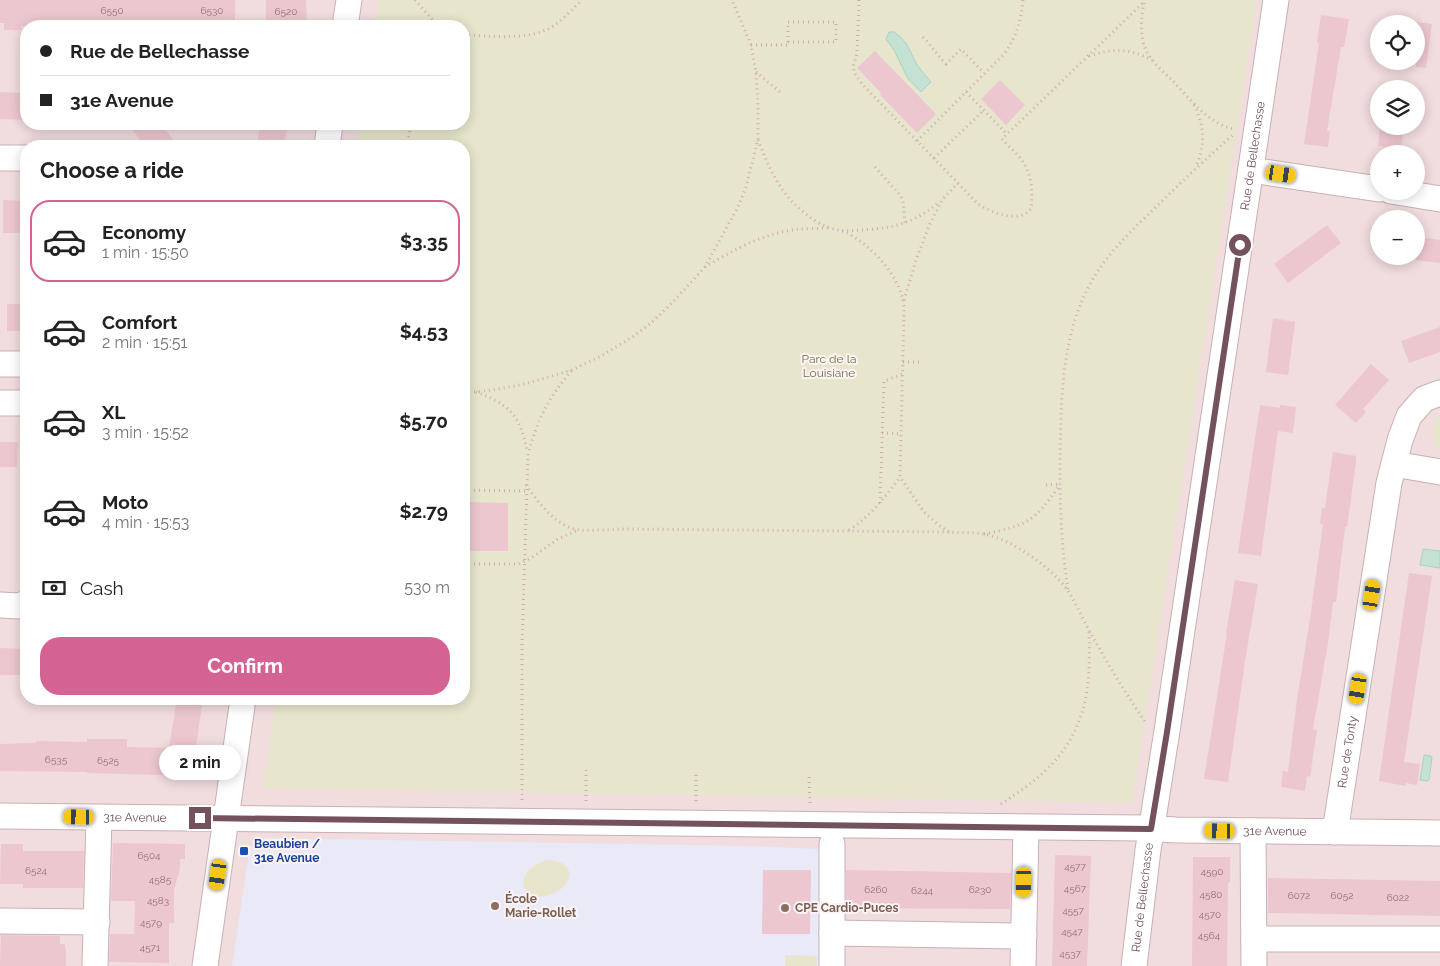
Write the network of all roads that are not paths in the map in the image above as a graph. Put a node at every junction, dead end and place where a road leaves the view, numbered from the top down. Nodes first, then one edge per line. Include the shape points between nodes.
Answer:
1 (349, 0) edge
2 (1276, 0) edge
3 (346, 20) edge
4 (0, 158) edge
5 (20, 158) edge
6 (1251, 170) junction
7 (1370, 188) edge
8 (1425, 197) edge
9 (1440, 199) edge
10 (0, 364) edge
11 (20, 364) edge
12 (1440, 393) edge
13 (0, 403) edge
14 (20, 403) edge
15 (1394, 464) junction
16 (1440, 472) edge
17 (0, 605) edge
18 (20, 606) edge
19 (243, 705) edge
20 (0, 816) edge
21 (99, 818) junction
22 (226, 818) junction
23 (1026, 828) junction
24 (1151, 829) junction
25 (1254, 831) junction
26 (1335, 832) junction
27 (1440, 833) edge
28 (832, 844) dead end
29 (0, 921) edge
30 (97, 922) junction
31 (832, 933) junction
32 (1024, 936) junction
33 (1254, 939) junction
34 (1440, 939) edge
35 (95, 966) edge
36 (205, 966) edge
37 (832, 966) edge
38 (1023, 966) edge
39 (1134, 966) edge
40 (1254, 966) edge

1 - 3 street
2 - 6 street, Rue de Bellechasse
4 - 5 street
6 - 7 street
6 - 24 street, Rue de Bellechasse
8 - 9 street
10 - 11 street
12 - 15 street, Rue de Tonty via 1424,399 1409,416
13 - 14 street
15 - 16 street
15 - 26 street, Rue de Tonty
17 - 18 street
19 - 22 street
20 - 21 street, 31e Avenue
21 - 22 street, 31e Avenue
21 - 30 street
22 - 23 street, 31e Avenue
22 - 36 street
23 - 24 street, 31e Avenue
23 - 32 street
24 - 25 street, 31e Avenue
24 - 39 street, Rue de Bellechasse
25 - 26 street, 31e Avenue
25 - 33 street
26 - 27 street, 31e Avenue
28 - 31 street
29 - 30 street
30 - 35 street
31 - 32 street
31 - 37 street
32 - 38 street
33 - 34 street
33 - 40 street

